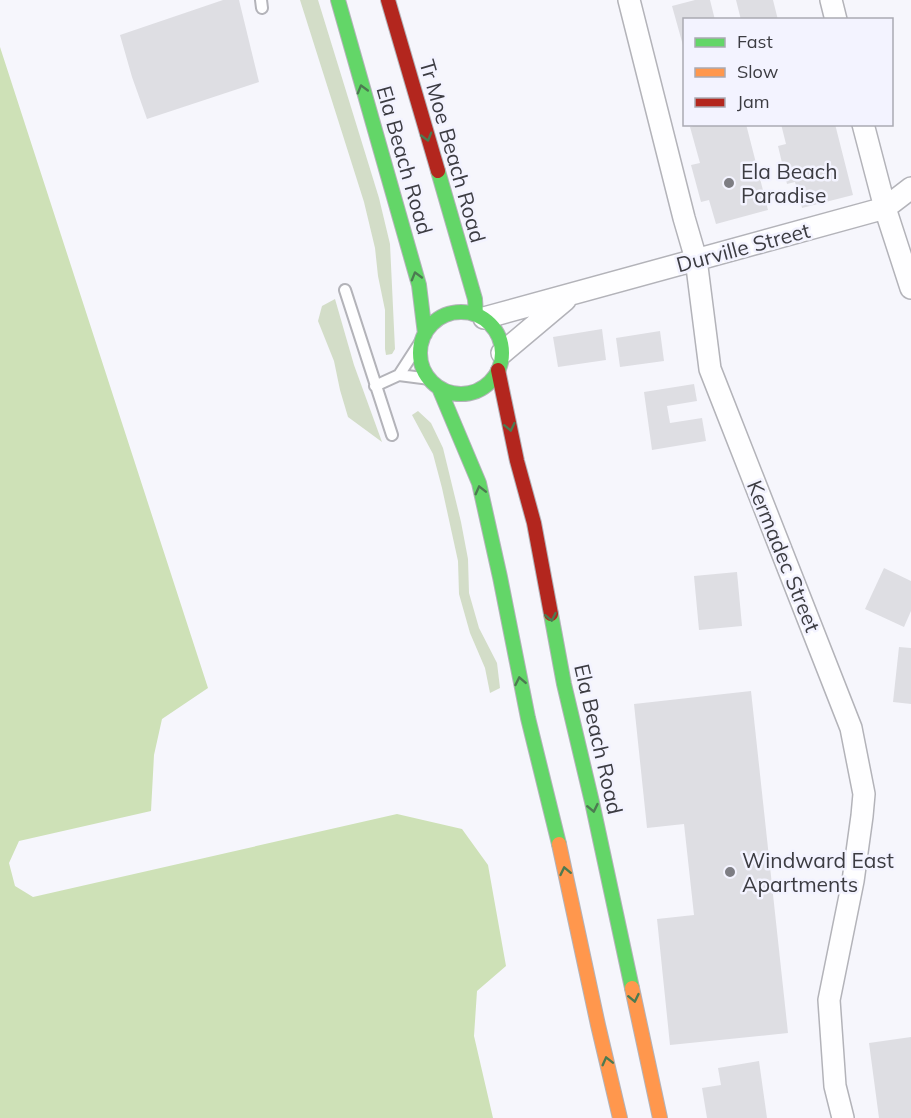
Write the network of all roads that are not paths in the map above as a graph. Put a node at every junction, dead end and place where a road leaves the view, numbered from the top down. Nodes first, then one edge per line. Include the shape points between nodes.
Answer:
1 (338, 0) edge
2 (388, 0) edge
3 (629, 0) edge
4 (831, 0) edge
5 (836, 18) edge
6 (864, 126) edge
7 (911, 188) edge
8 (885, 208) junction
9 (696, 260) junction
10 (911, 288) edge
11 (345, 290) dead end
12 (570, 296) junction
13 (480, 316) junction
14 (423, 338) junction
15 (500, 361) junction
16 (399, 375) junction
17 (434, 384) junction
18 (375, 386) junction
19 (392, 435) dead end
20 (620, 1118) edge
21 (660, 1118) edge
22 (843, 1118) edge

14 -> 1 highway, Ela Beach Road via 419,285
2 -> 13 highway, Tr Moe Beach Road
3 - 9 street, Kermadec Street
4 - 5 street
6 - 8 street
7 - 8 street, Durville Street
8 - 9 street, Durville Street
8 - 10 street
9 - 12 street, Durville Street
9 - 22 street, Kermadec Street via 710,369 852,728 857,752 864,794 862,816 829,1000 835,1086
11 - 18 lane
12 - 13 street, Durville Street
12 - 15 street
13 - 14 highway via 453,312 441,316
13 - 15 highway via 497,333
14 - 16 lane
14 - 17 highway via 421,365
15 - 17 highway via 493,379 476,391 455,393
15 -> 21 highway, Ela Beach Road via 564,684
16 - 17 lane
16 - 18 lane
20 -> 17 highway via 528,718 479,483
18 - 19 lane

